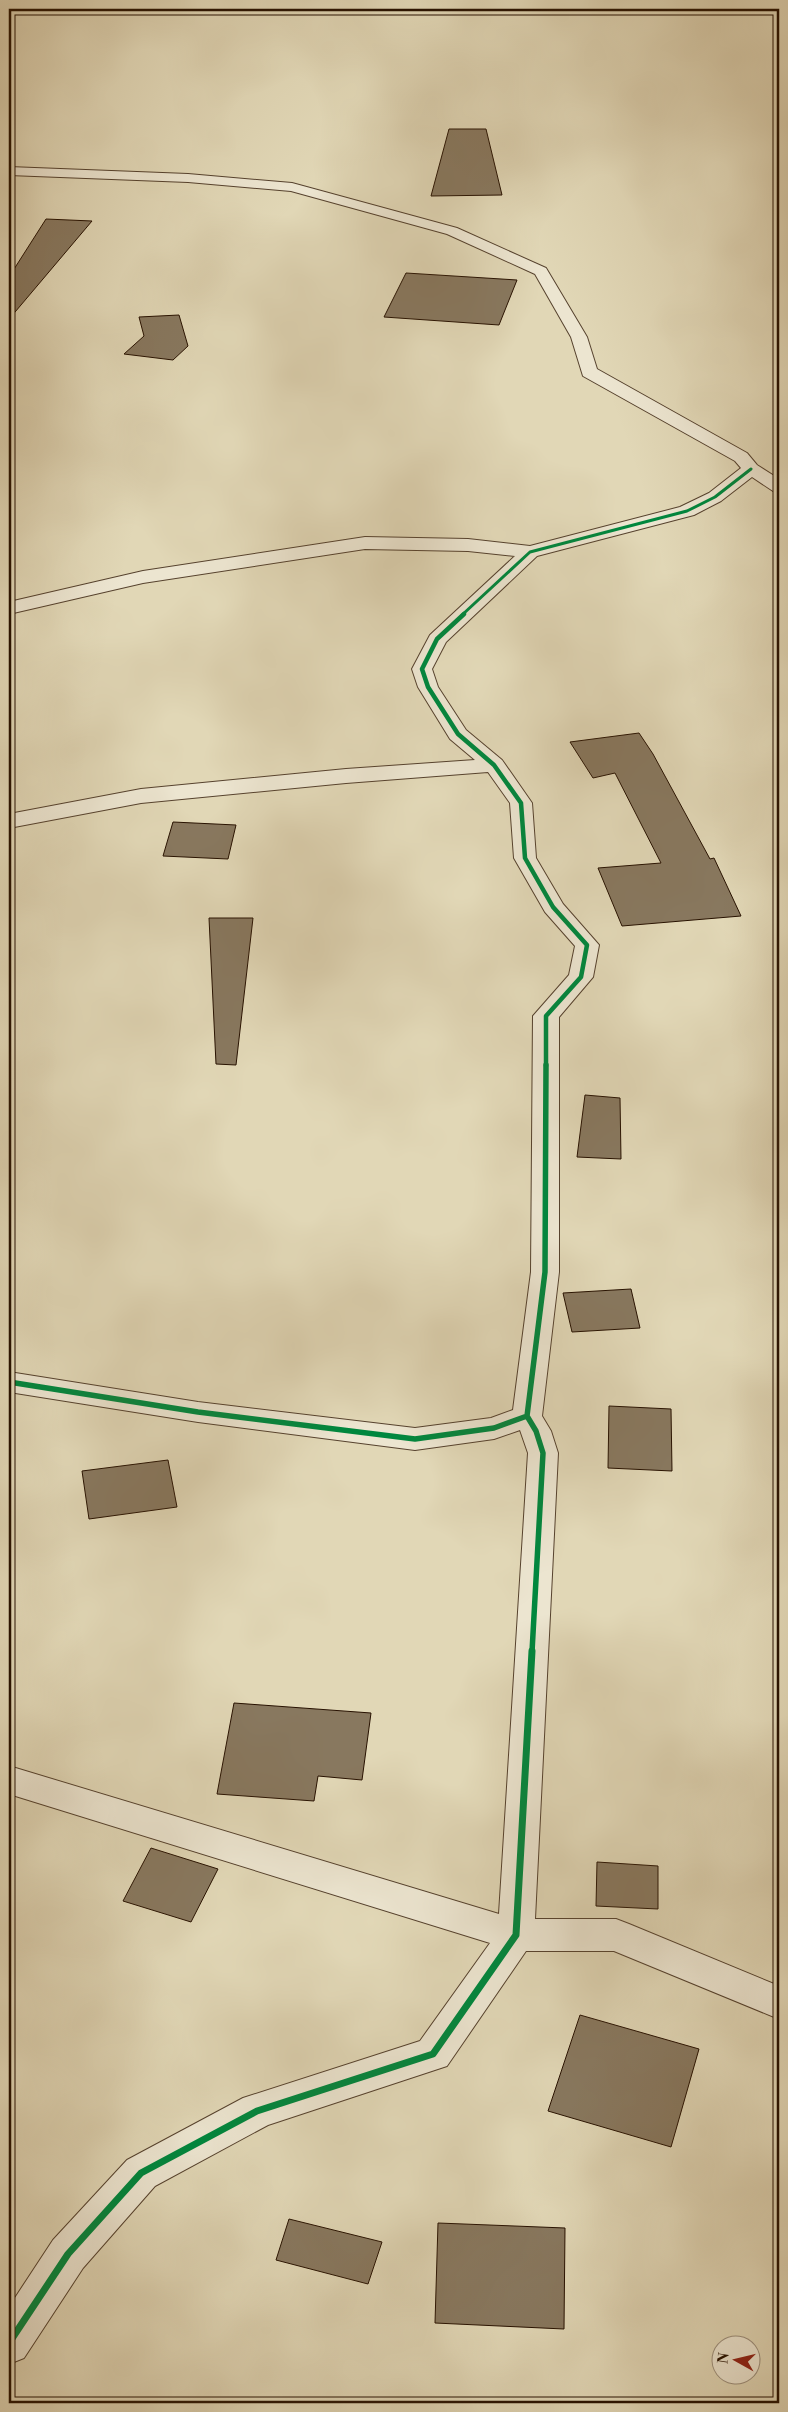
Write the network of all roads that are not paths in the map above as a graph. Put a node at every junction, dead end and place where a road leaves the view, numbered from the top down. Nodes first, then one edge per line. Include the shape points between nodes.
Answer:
1 (9, 171) edge
2 (751, 469) junction
3 (779, 487) edge
4 (530, 552) junction
5 (9, 608) edge
6 (494, 765) junction
7 (9, 821) edge
8 (9, 1382) edge
9 (527, 1416) junction
10 (9, 1780) edge
11 (516, 1935) junction
12 (779, 2003) edge
13 (9, 2343) edge

1 - 2 street via 188,178 292,187 452,231 541,271 579,337 590,372 741,457
2 - 3 street
2 - 4 street via 715,497 687,511
4 - 5 street via 468,545 365,543 143,577
4 - 6 street via 437,639 422,669 428,687 458,734
6 - 7 street via 141,796
6 - 9 street via 521,803 524,858 553,907 587,945 581,977 546,1016 545,1272
8 - 9 street via 198,1412 415,1439 494,1428
9 - 11 street via 543,1453
10 - 11 street
11 - 12 street via 616,1935
11 - 13 street via 433,2054 258,2111 141,2173 68,2254

